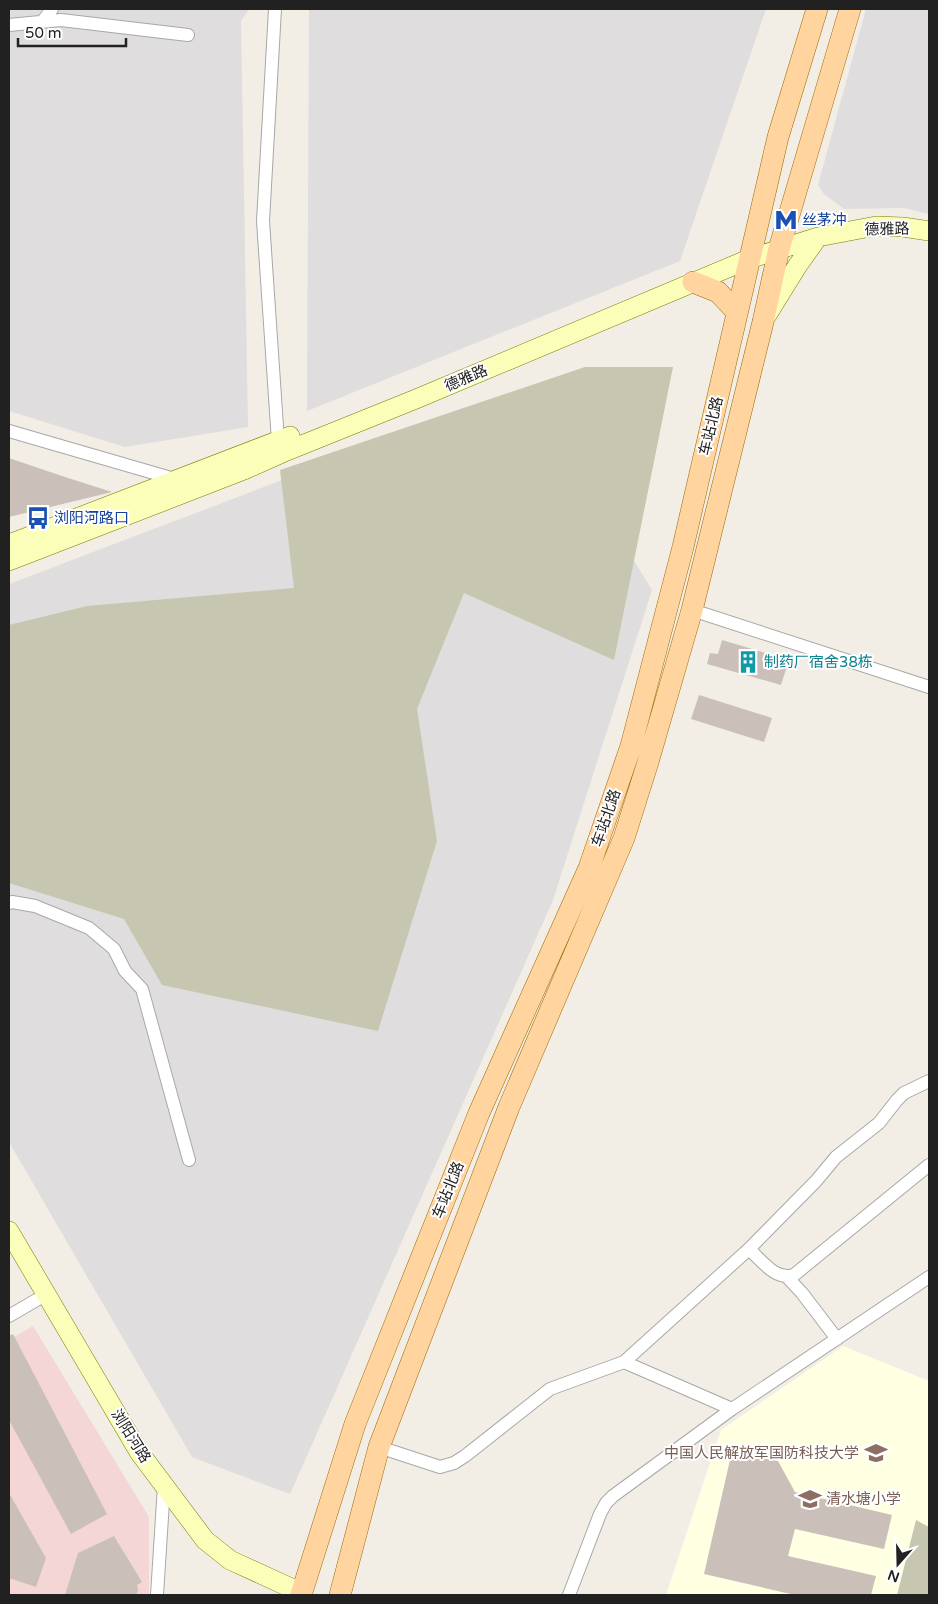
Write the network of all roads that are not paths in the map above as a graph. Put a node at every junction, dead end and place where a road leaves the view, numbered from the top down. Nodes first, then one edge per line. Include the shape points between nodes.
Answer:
1 (52, 9) edge
2 (275, 9) edge
3 (817, 9) edge
4 (850, 9) edge
5 (42, 22) junction
6 (9, 26) edge
7 (188, 35) dead end
8 (929, 223) edge
9 (929, 231) edge
10 (818, 237) junction
11 (781, 241) junction
12 (751, 250) junction
13 (693, 282) junction
14 (737, 312) junction
15 (763, 322) junction
16 (9, 431) edge
17 (278, 441) junction
18 (178, 480) junction
19 (9, 544) edge
20 (9, 561) edge
21 (692, 610) junction
22 (929, 687) edge
23 (9, 903) edge
24 (929, 1081) edge
25 (189, 1160) dead end
26 (929, 1166) edge
27 (9, 1231) edge
28 (749, 1249) junction
29 (787, 1277) junction
30 (929, 1277) edge
31 (45, 1295) junction
32 (9, 1316) edge
33 (837, 1339) junction
34 (624, 1362) junction
35 (732, 1410) junction
36 (379, 1447) junction
37 (164, 1486) junction
38 (301, 1594) edge
39 (157, 1595) edge
40 (340, 1595) edge
41 (569, 1595) edge

1 - 5 street
2 - 17 street via 263,221
3 - 12 main road, 车站北路 via 778,137
4 - 11 main road, 车站北路
5 - 6 street
5 - 7 street via 61,20
8 - 11 street, 德雅路 via 877,219 828,225
9 - 10 street, 德雅路 via 876,226
10 - 11 street, 德雅路
10 - 15 street
11 - 12 street, 德雅路
11 - 15 main road, 车站北路
12 - 13 street, 德雅路
12 - 14 main road, 车站北路
12 - 17 street, 德雅路
13 - 14 main road via 718,292
13 - 20 street, 德雅路 via 416,400
14 - 38 main road, 车站北路 via 683,547 631,746 589,868 479,1113 355,1424
15 - 21 main road, 车站北路
16 - 18 street
17 - 18 street, 德雅路
18 - 19 street, 德雅路
21 - 22 street
21 - 36 main road, 车站北路 via 624,838 509,1107
23 - 25 street via 35,906 89,928 114,949 125,972 142,989
24 - 28 street via 896,1100 879,1123 836,1157
26 - 29 street via 799,1272
27 - 31 street, 浏阳河路
28 - 29 street via 775,1273
28 - 34 street
29 - 33 street
30 - 33 street
31 - 32 street
31 - 37 street, 浏阳河路 via 139,1452
33 - 35 street
34 - 35 street
34 - 36 street via 550,1389 454,1463 440,1467
35 - 41 street via 606,1503
36 - 40 main road, 车站北路
37 - 38 street, 浏阳河路 via 205,1540 230,1560
37 - 39 street

